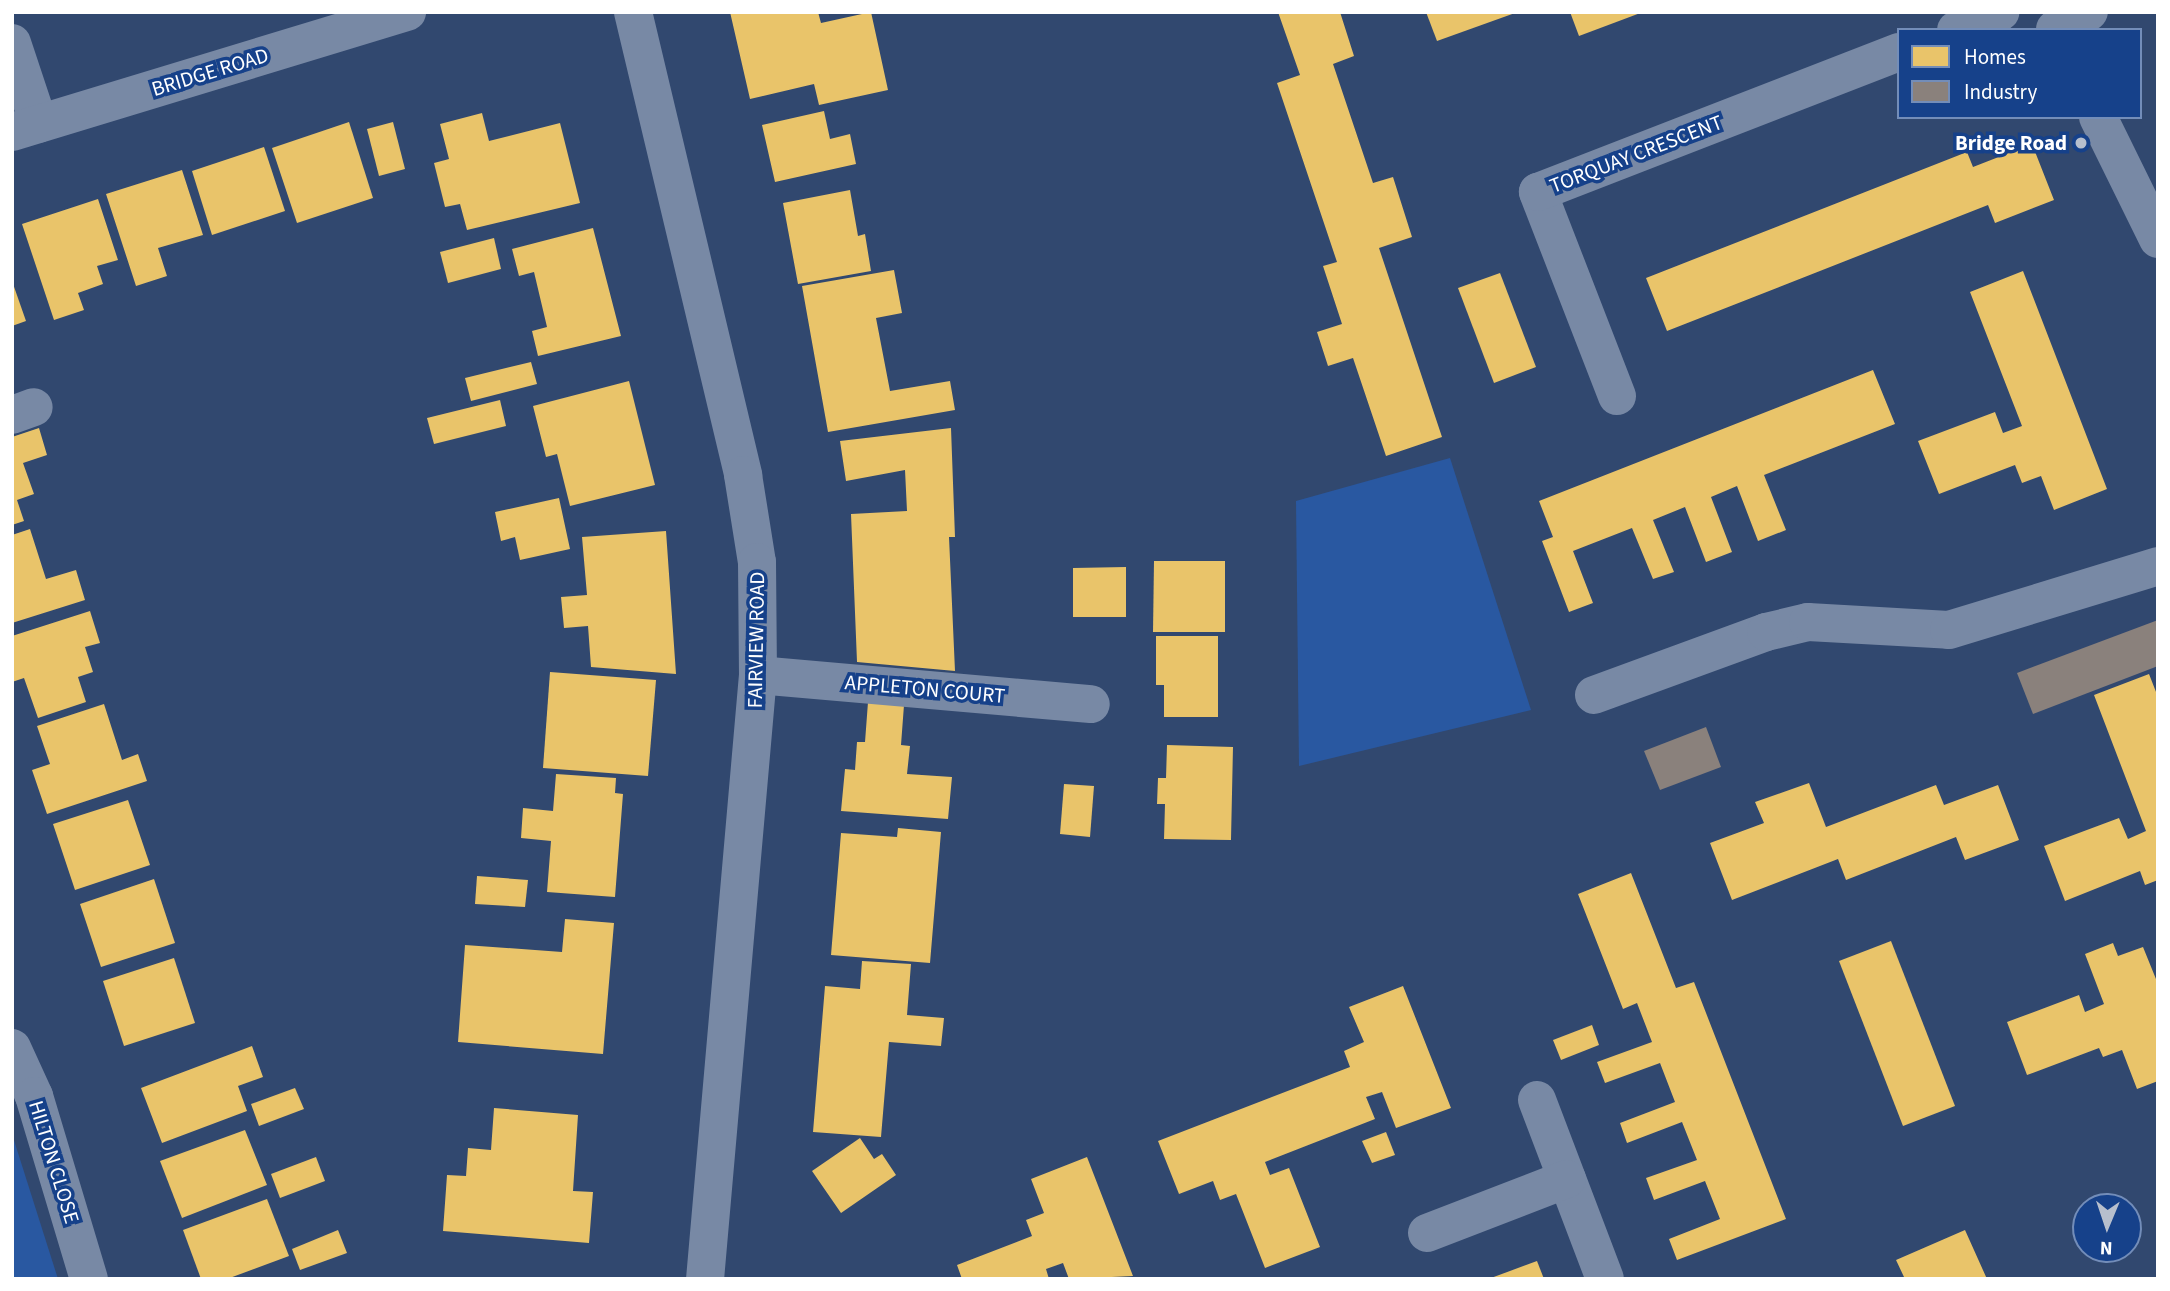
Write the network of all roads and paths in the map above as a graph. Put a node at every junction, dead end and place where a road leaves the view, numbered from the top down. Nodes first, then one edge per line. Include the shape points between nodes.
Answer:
1 (407, 12) edge
2 (634, 12) edge
3 (2000, 12) edge
4 (2089, 12) edge
5 (2052, 24) edge
6 (1960, 28) edge
7 (12, 43) edge
8 (1897, 53) edge
9 (2099, 119) edge
10 (25, 128) edge
11 (2158, 239) edge
12 (1617, 396) dead end
13 (2158, 566) edge
14 (758, 676) junction
15 (1594, 695) dead end
16 (1091, 704) dead end
17 (12, 1048) edge
18 (1537, 1100) dead end
19 (1567, 1179) junction
20 (1427, 1233) dead end
21 (89, 1279) edge
22 (705, 1279) edge
23 (1605, 1279) edge

1 - 10 street, BRIDGE ROAD
2 - 14 street, FAIRVIEW ROAD via 743,475 757,562
3 - 6 street
4 - 5 street
7 - 10 street
8 - 12 street, TORQUAY CRESCENT via 1538,192
9 - 11 street
13 - 15 street via 1950,631 1808,622 1766,632
14 - 16 street, APPLETON COURT
14 - 22 street, FAIRVIEW ROAD
17 - 21 street, HILTON CLOSE via 34,1096
18 - 19 street
19 - 20 street
19 - 23 street

